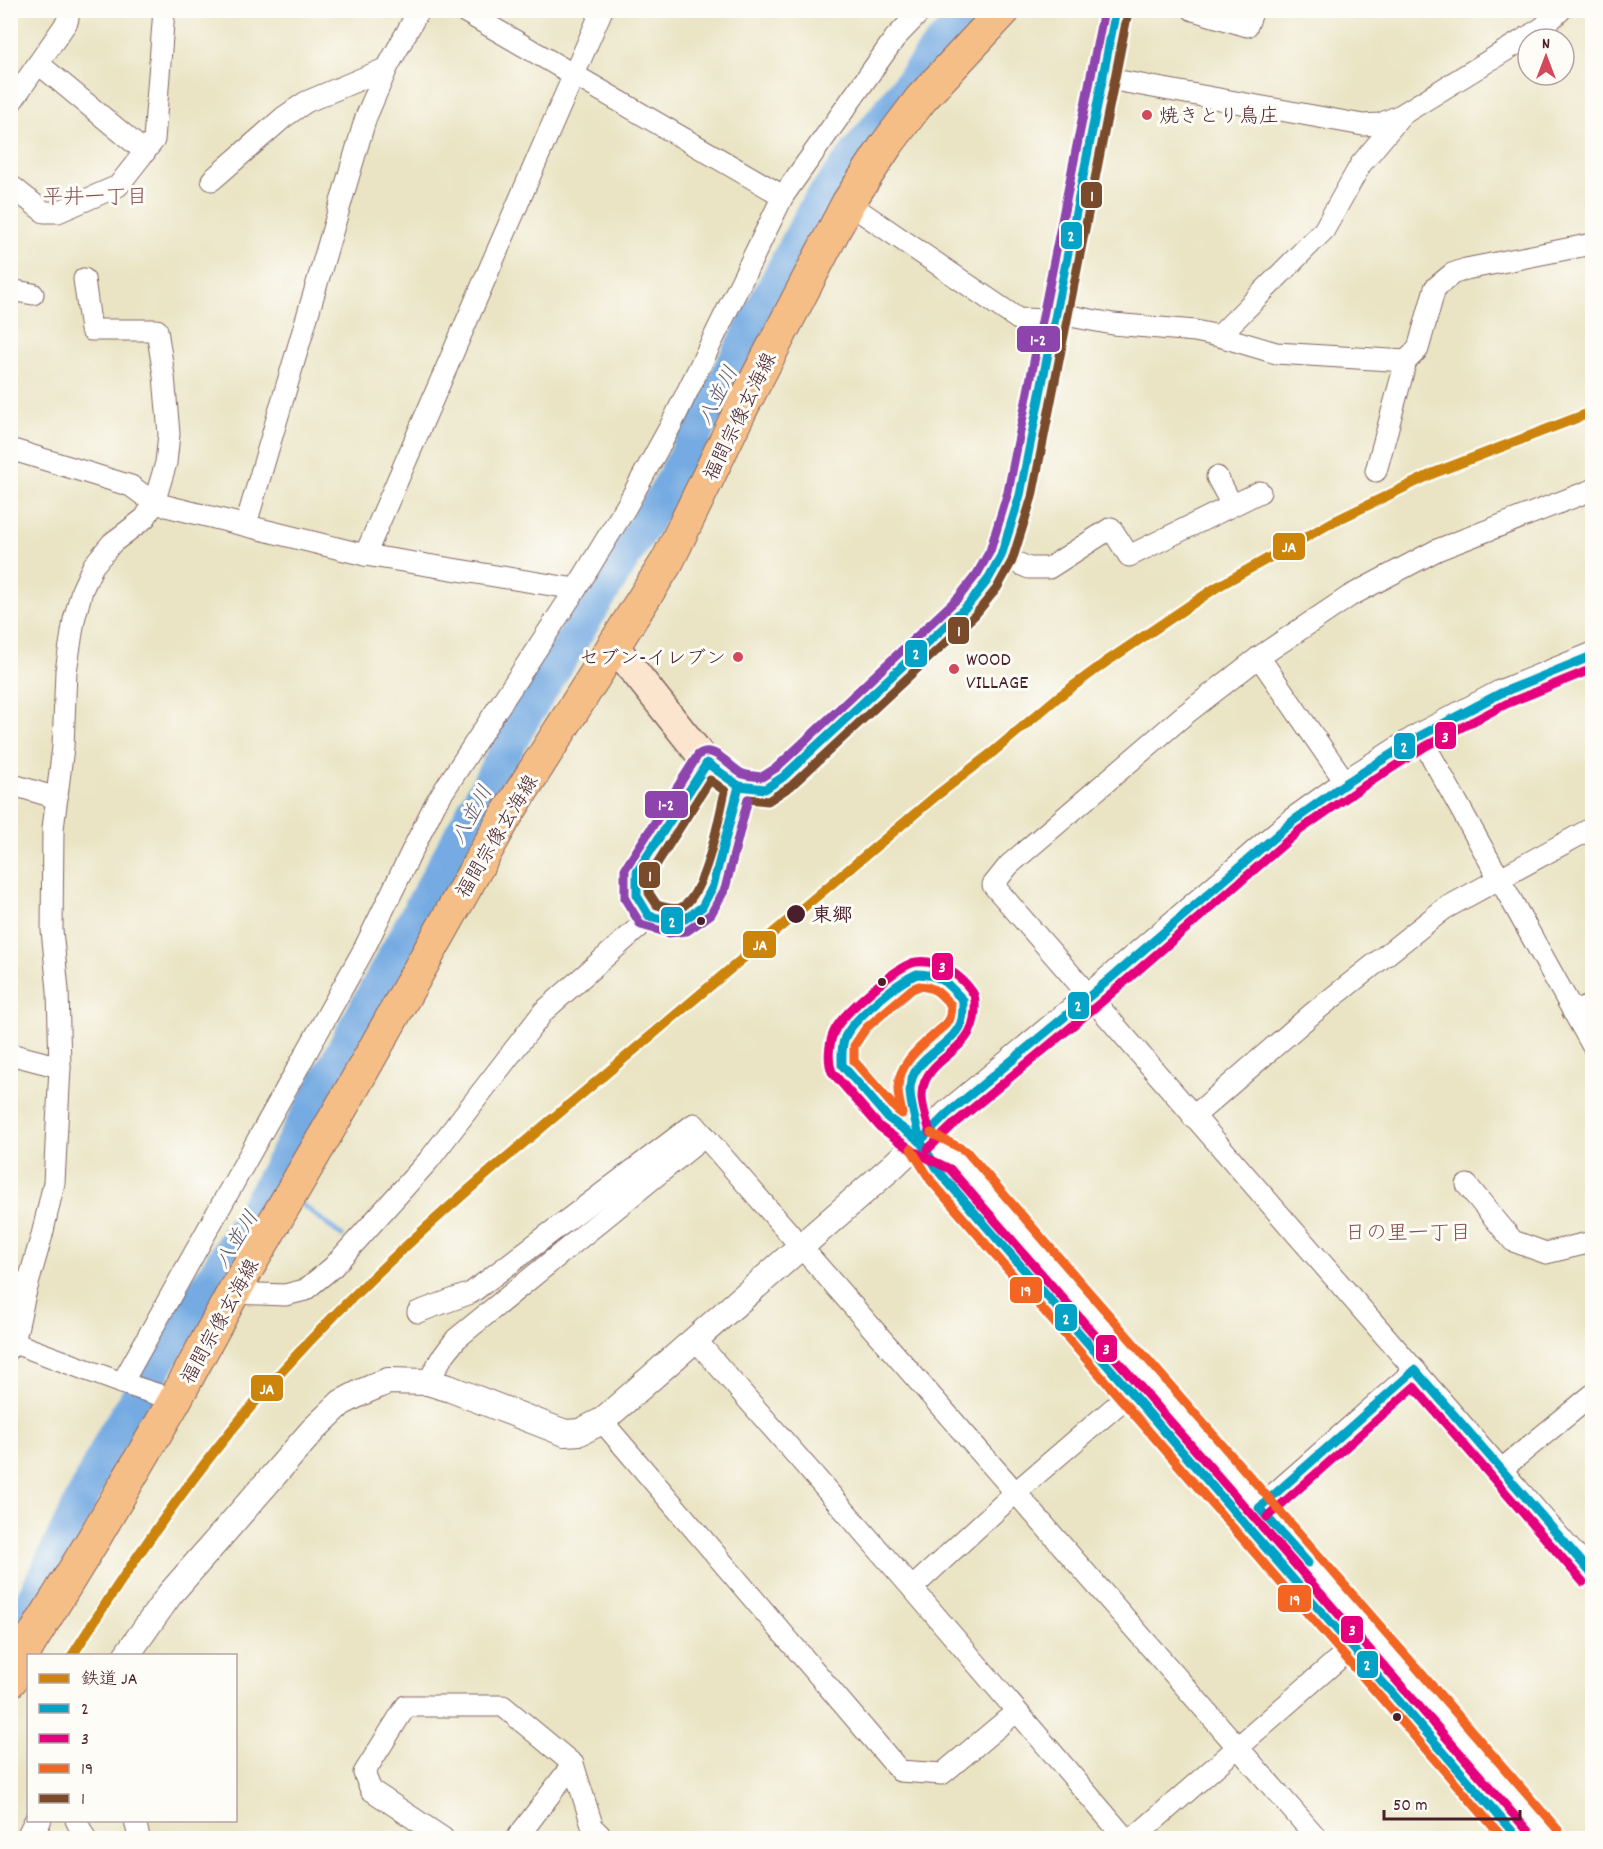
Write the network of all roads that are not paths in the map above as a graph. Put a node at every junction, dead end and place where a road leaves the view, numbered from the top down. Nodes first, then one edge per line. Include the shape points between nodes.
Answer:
1 (70, 10) edge
2 (164, 10) edge
3 (419, 10) edge
4 (462, 10) edge
5 (602, 10) edge
6 (922, 10) edge
7 (1004, 10) edge
8 (1116, 10) edge
9 (1193, 10) edge
10 (1254, 10) edge
11 (1561, 10) edge
12 (39, 64) junction
13 (387, 68) junction
14 (574, 75) junction
15 (1103, 78) junction
16 (10, 104) edge
17 (1401, 115) junction
18 (145, 152) junction
19 (212, 180) dead end
20 (10, 184) edge
21 (783, 196) junction
22 (848, 203) junction
23 (1593, 244) edge
24 (84, 279) dead end
25 (10, 290) edge
26 (33, 294) dead end
27 (1056, 320) junction
28 (1219, 336) junction
29 (1406, 361) junction
30 (10, 449) edge
31 (1376, 471) dead end
32 (1218, 477) dead end
33 (1260, 492) dead end
34 (1592, 492) edge
35 (154, 503) junction
36 (1232, 505) junction
37 (246, 524) junction
38 (365, 555) junction
39 (1001, 556) junction
40 (576, 589) junction
41 (615, 647) junction
42 (1593, 656) edge
43 (1259, 657) junction
44 (1420, 736) junction
45 (1346, 783) junction
46 (10, 784) edge
47 (57, 798) junction
48 (1593, 828) edge
49 (1500, 877) junction
50 (649, 916) dead end
51 (1091, 995) junction
52 (1583, 1008) edge
53 (1593, 1045) edge
54 (10, 1054) edge
55 (60, 1067) junction
56 (1194, 1117) junction
57 (705, 1136) junction
58 (920, 1141) junction
59 (1467, 1185) dead end
60 (1593, 1242) edge
61 (801, 1246) junction
62 (18, 1286) edge
63 (233, 1293) junction
64 (418, 1312) dead end
65 (695, 1339) junction
66 (12, 1346) edge
67 (1415, 1370) junction
68 (428, 1382) junction
69 (125, 1384) junction
70 (1131, 1393) junction
71 (1593, 1395) edge
72 (167, 1398) junction
73 (602, 1421) junction
74 (1502, 1468) junction
75 (1016, 1492) junction
76 (1251, 1515) junction
77 (1593, 1574) edge
78 (912, 1588) junction
79 (1352, 1647) junction
80 (127, 1654) edge
81 (10, 1681) edge
82 (1016, 1712) junction
83 (1237, 1747) junction
84 (573, 1764) junction
85 (38, 1822) edge
86 (76, 1822) edge
87 (135, 1822) edge
88 (29, 1839) edge
89 (85, 1839) edge
90 (140, 1839) edge
91 (443, 1839) edge
92 (517, 1839) edge
93 (603, 1839) edge
94 (1125, 1839) edge
95 (1134, 1839) edge
96 (1317, 1839) edge
97 (1518, 1839) edge
98 (1549, 1839) edge

1 - 12 street via 67,22
2 - 18 street via 154,140
3 - 13 street
4 - 14 street
5 - 14 street
6 - 21 street via 895,38
7 - 22 main road, 福間宗像玄海線 via 921,99
8 - 15 main road
9 - 10 street via 1247,26
11 - 17 street via 1542,28
12 - 16 street
12 - 18 street
13 - 19 street via 306,102
13 - 37 street via 366,117
14 - 21 street
14 - 38 street
15 - 17 street via 1363,125 1380,124
15 - 27 main road
17 - 28 street via 1361,164 1324,230
18 - 20 street via 117,186 58,212 44,212
21 - 40 street via 671,425
22 - 27 street via 1018,319
22 - 41 main road, 福間宗像玄海線 via 668,560
23 - 29 street via 1452,274 1435,288 1418,349
24 - 35 street via 91,330 157,330 169,434 166,463
25 - 26 street
27 - 28 street via 1070,316
27 - 39 main road via 1020,495
28 - 29 street via 1276,353
29 - 31 street
30 - 35 street via 131,486
32 - 36 street
33 - 36 street
34 - 43 street via 1437,550 1350,596
35 - 37 street
35 - 47 street via 145,518 112,543 93,566 82,590 66,671
36 - 39 street via 1129,556 1111,528 1049,568 1029,568
37 - 38 street
38 - 40 street
39 - 41 main road via 967,606 783,777 765,789 739,786 707,764
40 - 69 street via 435,804 363,951
41 - 63 main road, 福間宗像玄海線 via 504,819
42 - 44 street via 1501,693
43 - 45 street
43 - 51 street via 1124,766 1009,865 993,885
44 - 45 street
44 - 49 street
45 - 51 street via 1293,821
46 - 47 street
47 - 55 street via 52,930
48 - 49 street
49 - 52 street
49 - 56 street via 1444,909 1313,1013
50 - 63 street via 544,1011 429,1160 333,1267 305,1290 285,1295
51 - 56 street
51 - 58 street via 947,1114
52 - 53 street
54 - 55 street
55 - 62 street via 54,1183 42,1235
56 - 67 street
57 - 61 street
57 - 64 street via 694,1124 471,1293
57 - 68 street via 456,1339
58 - 61 street
58 - 70 street via 940,1173
58 - 76 street via 957,1159
59 - 60 street via 1513,1241 1546,1253
61 - 65 street
61 - 75 street
62 - 66 street
63 - 72 main road, 福間宗像玄海線
65 - 73 street
65 - 78 street
66 - 69 street
67 - 74 street
67 - 76 street
68 - 73 street via 565,1433 580,1432
68 - 80 street via 388,1381 341,1403 170,1594
69 - 72 street
70 - 75 street
70 - 76 street
71 - 74 street
72 - 81 main road, 福間宗像玄海線 via 96,1535
73 - 82 street via 900,1771 942,1774
74 - 77 street
75 - 78 street
75 - 83 street
76 - 79 street
76 - 98 street
78 - 82 street
79 - 83 street
79 - 97 street
82 - 94 street
83 - 95 street
83 - 96 street
84 - 91 street via 503,1706 406,1706 364,1773 371,1790
84 - 92 street
84 - 93 street via 593,1828
85 - 88 street
86 - 89 street
87 - 90 street

